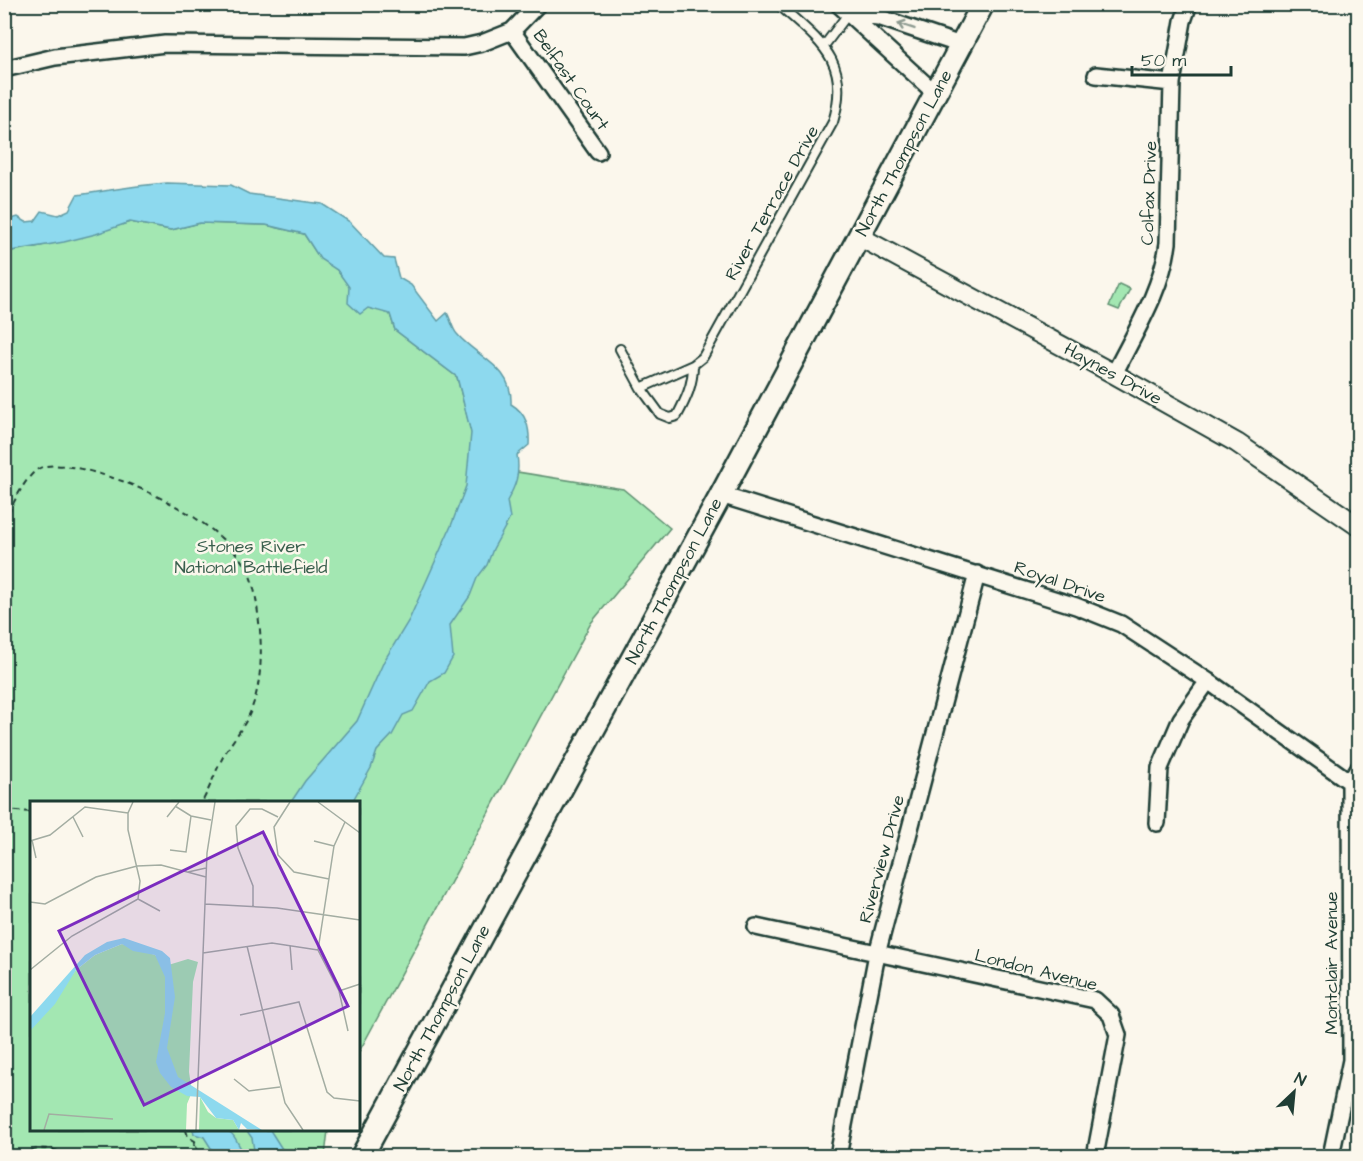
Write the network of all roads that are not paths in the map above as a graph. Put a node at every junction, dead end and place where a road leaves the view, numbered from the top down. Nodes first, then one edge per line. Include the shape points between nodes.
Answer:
1 (538, 4) edge
2 (778, 4) edge
3 (983, 4) edge
4 (1189, 4) edge
5 (843, 9) edge
6 (512, 31) junction
7 (961, 45) junction
8 (824, 46) junction
9 (4, 69) edge
10 (1096, 75) dead end
11 (1172, 83) junction
12 (935, 93) junction
13 (598, 152) dead end
14 (860, 237) junction
15 (620, 349) dead end
16 (693, 365) junction
17 (1114, 374) junction
18 (641, 388) junction
19 (721, 495) junction
20 (1359, 526) edge
21 (977, 574) junction
22 (1208, 681) junction
23 (1354, 776) edge
24 (1157, 823) dead end
25 (756, 927) dead end
26 (878, 954) junction
27 (1355, 1061) edge
28 (367, 1147) edge
29 (837, 1156) edge
30 (1095, 1156) edge
31 (1331, 1156) edge

1 - 6 street
2 - 8 lane, River Terrace Drive
3 - 7 main road, North Thompson Lane
4 - 11 street, Colfax Drive
7 -> 5 street
5 - 8 lane
5 - 12 street
6 - 9 street via 464,47 165,44 55,57
6 - 13 street, Belfast Court
7 - 12 main road, North Thompson Lane
8 - 16 lane, River Terrace Drive via 835,67 838,85 833,122 712,344
10 - 11 street
11 - 17 street, Colfax Drive via 1166,262 1161,280
12 - 14 main road, North Thompson Lane
14 - 17 street, Haynes Drive
14 - 19 main road, North Thompson Lane
15 - 18 lane
16 - 18 lane, River Terrace Drive
16 - 18 lane via 688,397 677,416 660,414
17 - 20 street, Haynes Drive via 1237,443
19 - 21 street, Royal Drive
19 - 28 main road, North Thompson Lane
21 - 22 street, Royal Drive via 1121,624
21 - 26 street, Riverview Drive
22 - 23 street, Royal Drive
22 - 24 street via 1181,719 1160,768
23 - 27 street, Montclair Avenue
25 - 26 street, London Avenue
26 - 29 street, Riverview Drive
26 - 30 street, London Avenue via 1095,1000 1111,1015 1118,1035
27 - 31 street, Montclair Avenue

